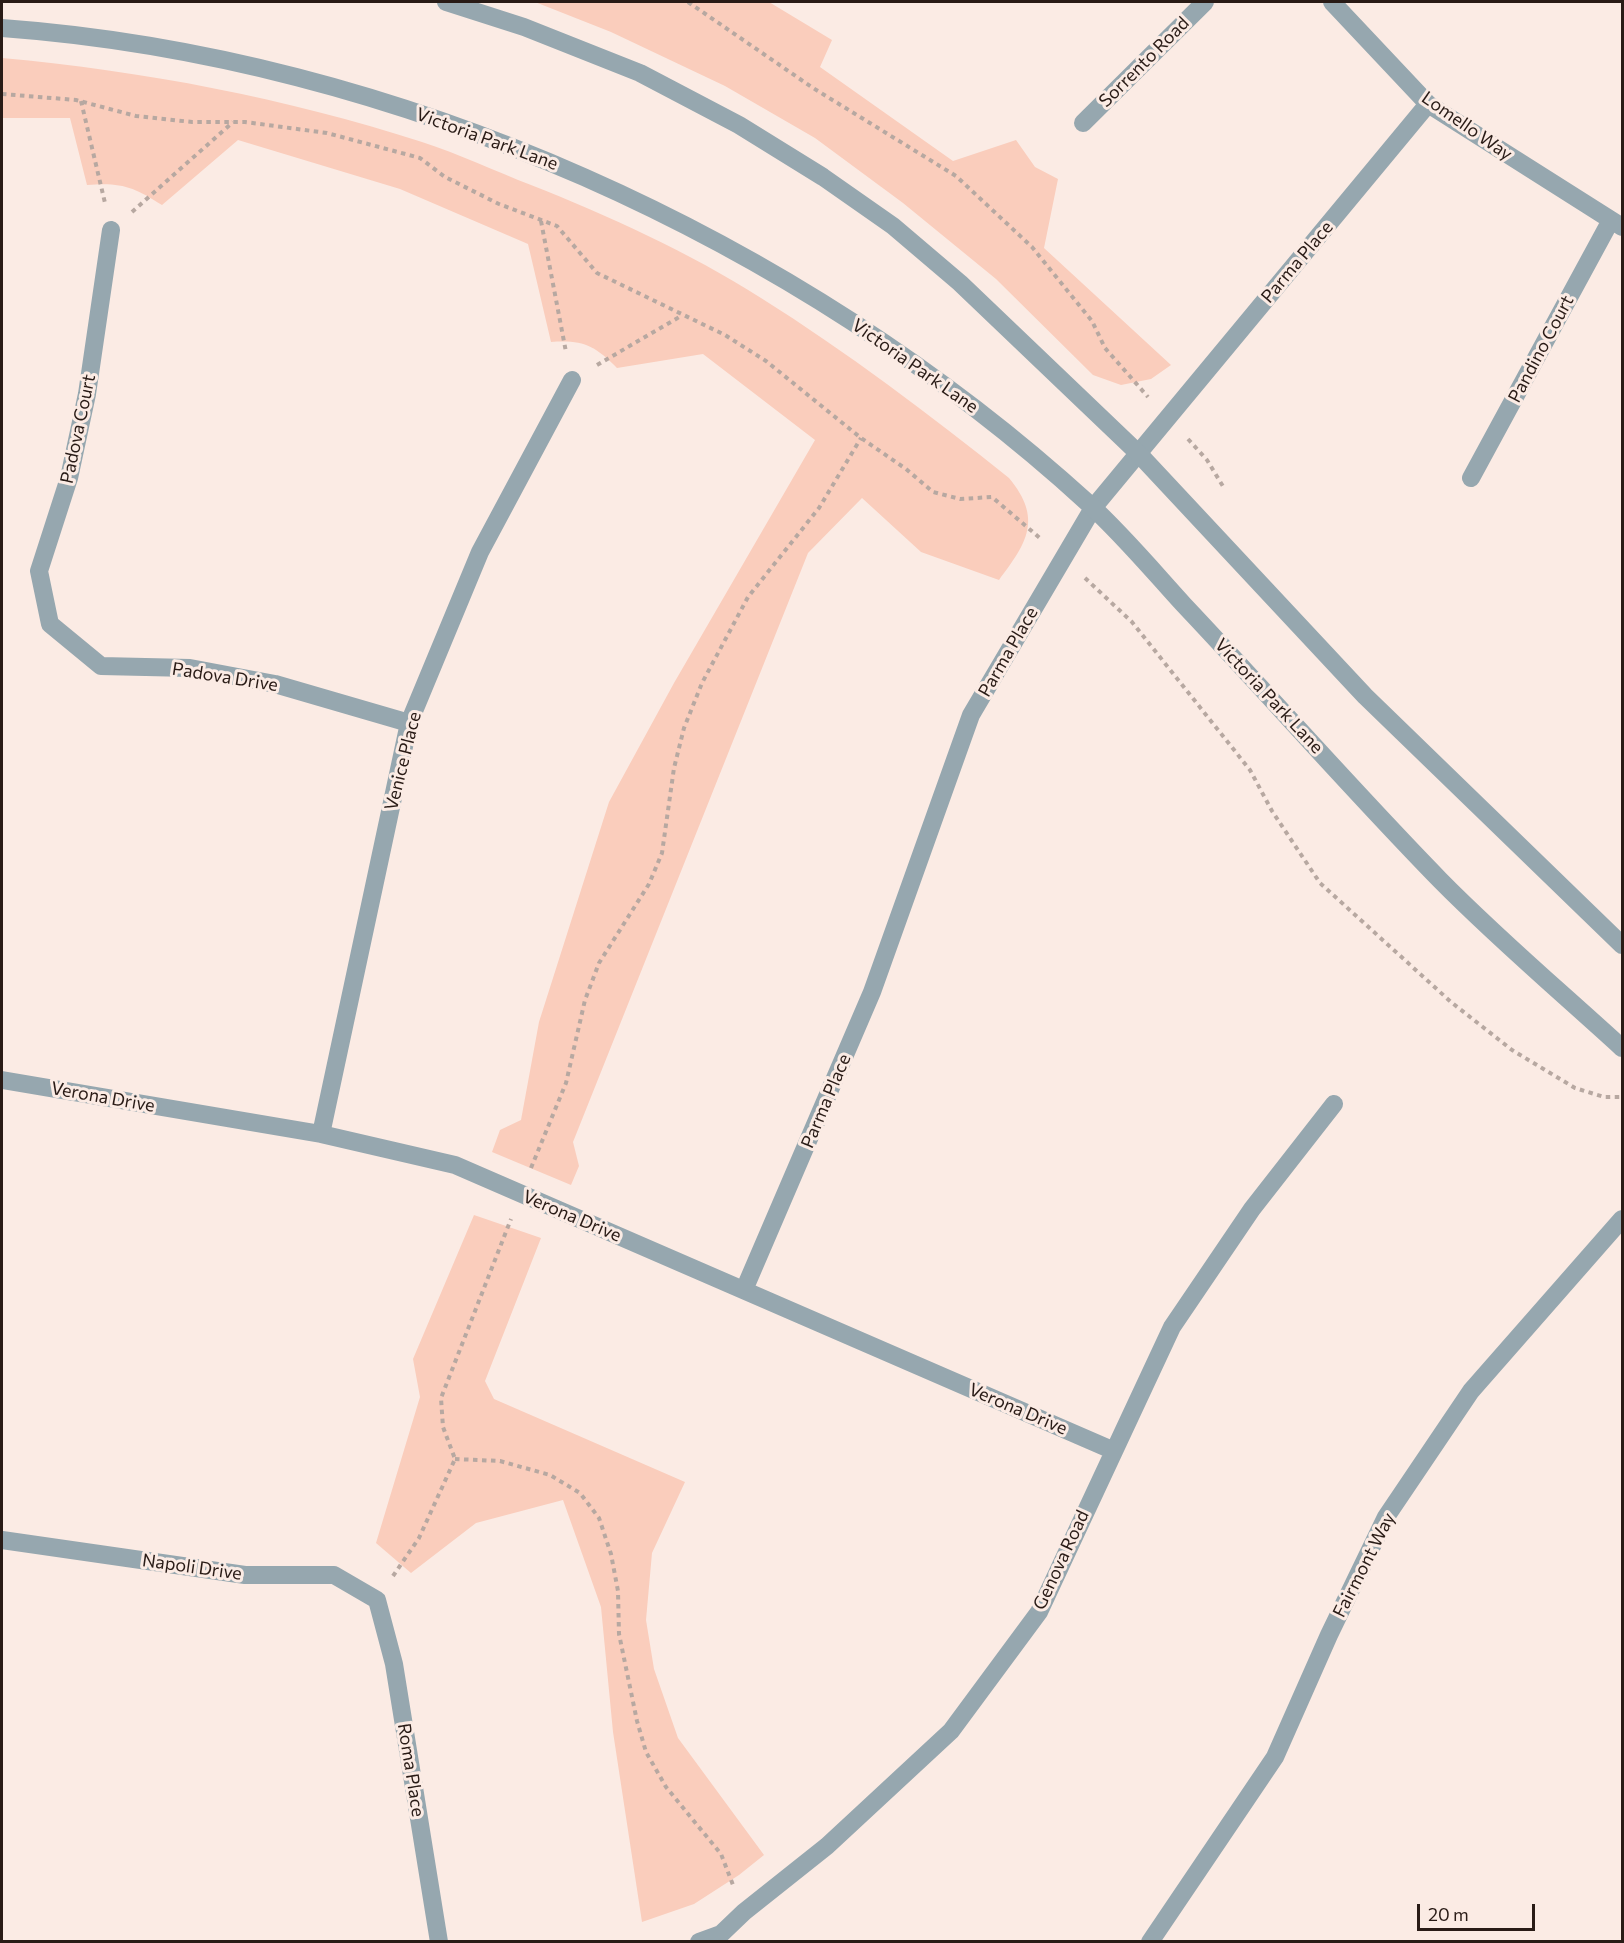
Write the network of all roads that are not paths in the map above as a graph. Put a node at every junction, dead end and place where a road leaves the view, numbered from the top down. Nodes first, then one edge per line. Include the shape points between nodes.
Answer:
1 (446, 2) edge
2 (1205, 2) edge
3 (1332, 2) edge
4 (2, 28) edge
5 (1428, 104) junction
6 (1083, 123) dead end
7 (1617, 224) edge
8 (111, 230) road end
9 (572, 380) road end
10 (1138, 453) junction
11 (1472, 478) dead end
12 (1093, 508) junction
13 (50, 624) joint
14 (409, 723) junction
15 (1623, 945) edge
16 (1623, 1048) edge
17 (2, 1080) edge
18 (1334, 1104) dead end
19 (321, 1134) junction
20 (1623, 1219) edge
21 (744, 1290) junction
22 (1112, 1450) junction
23 (2, 1540) edge
24 (377, 1600) joint
25 (723, 1938) edge
26 (439, 1941) edge
27 (699, 1941) edge
28 (1150, 1941) edge

1 - 10 street via 524,27 640,73 739,125 823,177 893,226 960,283
2 - 6 street, Sorrento Road
3 - 5 street, Lomello Way
4 - 12 street, Victoria Park Lane via 136,43 269,70 407,111 547,159 690,227 825,304 996,423
5 - 7 street, Lomello Way
5 - 10 street, Parma Place
7 - 11 street, Pandino Court
8 - 13 street, Padova Court via 72,467 39,571
9 - 14 street, Venice Place via 480,552
10 - 12 street, Parma Place
10 - 15 street via 1365,696
12 - 16 street, Victoria Park Lane via 1443,884
12 - 21 street, Parma Place via 971,715 872,992
13 - 14 street, Padova Drive via 101,666 190,668 274,684
14 - 19 street, Venice Place
17 - 19 street, Verona Drive
18 - 22 street, Genova Road via 1252,1209 1172,1327
19 - 21 street, Verona Drive via 455,1165
20 - 28 street, Fairmont Way via 1472,1391 1386,1517 1275,1757
21 - 22 street, Verona Drive
22 - 25 street, Genova Road via 1039,1612 951,1731 827,1846 744,1912
23 - 24 street, Napoli Drive via 245,1575 334,1575
24 - 26 street, Roma Place via 394,1664
25 - 27 street, Genova Road

